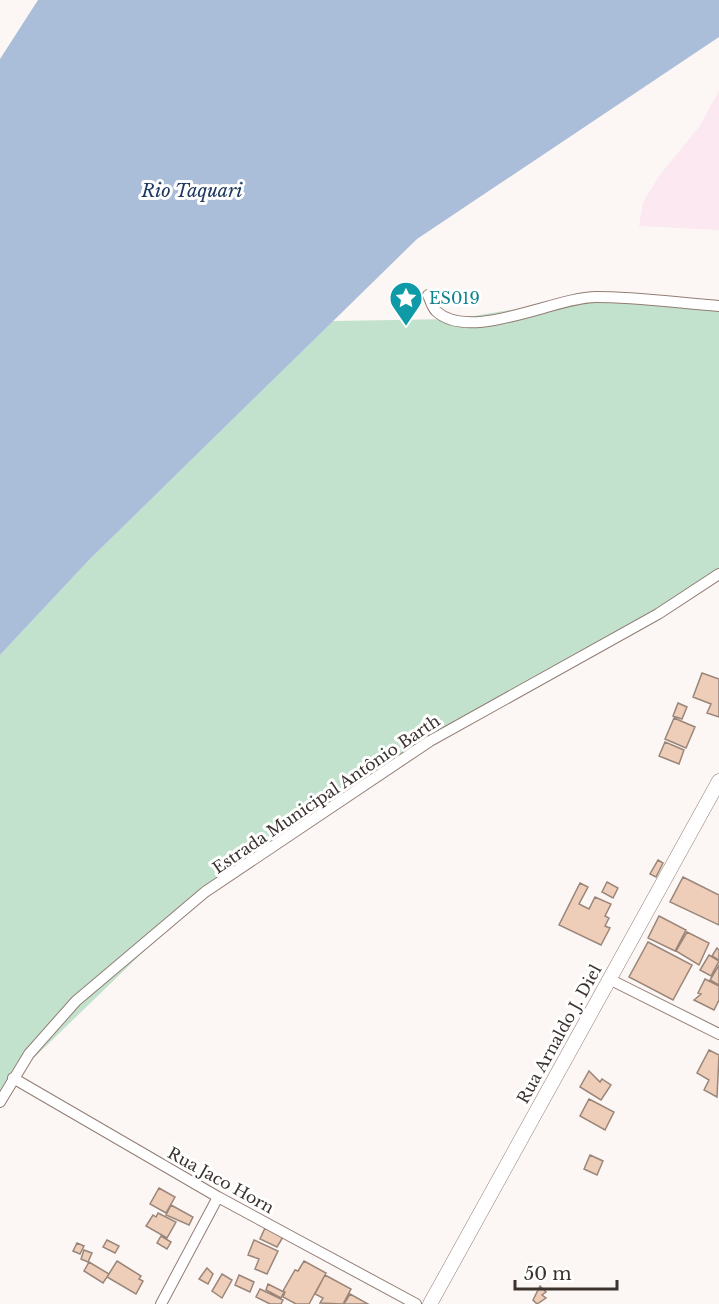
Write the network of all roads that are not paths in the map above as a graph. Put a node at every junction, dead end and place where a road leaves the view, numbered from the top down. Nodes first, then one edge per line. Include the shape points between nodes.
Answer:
1 (428, 295) dead end
2 (719, 306) edge
3 (719, 574) edge
4 (719, 781) edge
5 (609, 979) junction
6 (719, 1034) edge
7 (13, 1078) junction
8 (0, 1102) edge
9 (218, 1197) junction
10 (161, 1304) edge
11 (416, 1304) edge
12 (430, 1304) edge

1 - 2 street via 436,311 455,319 478,321 502,320 564,301 595,297
3 - 7 street, Estrada Municipal Antônio Barth via 658,614 430,741 205,892 76,1001
4 - 5 street, Rua Arnaldo J. Diel
5 - 6 street
5 - 12 street, Rua Arnaldo J. Diel
7 - 8 street, Estrada Municipal Antônio Barth
7 - 9 street, Rua Jaco Horn
9 - 10 street
9 - 11 street, Rua Jaco Horn

